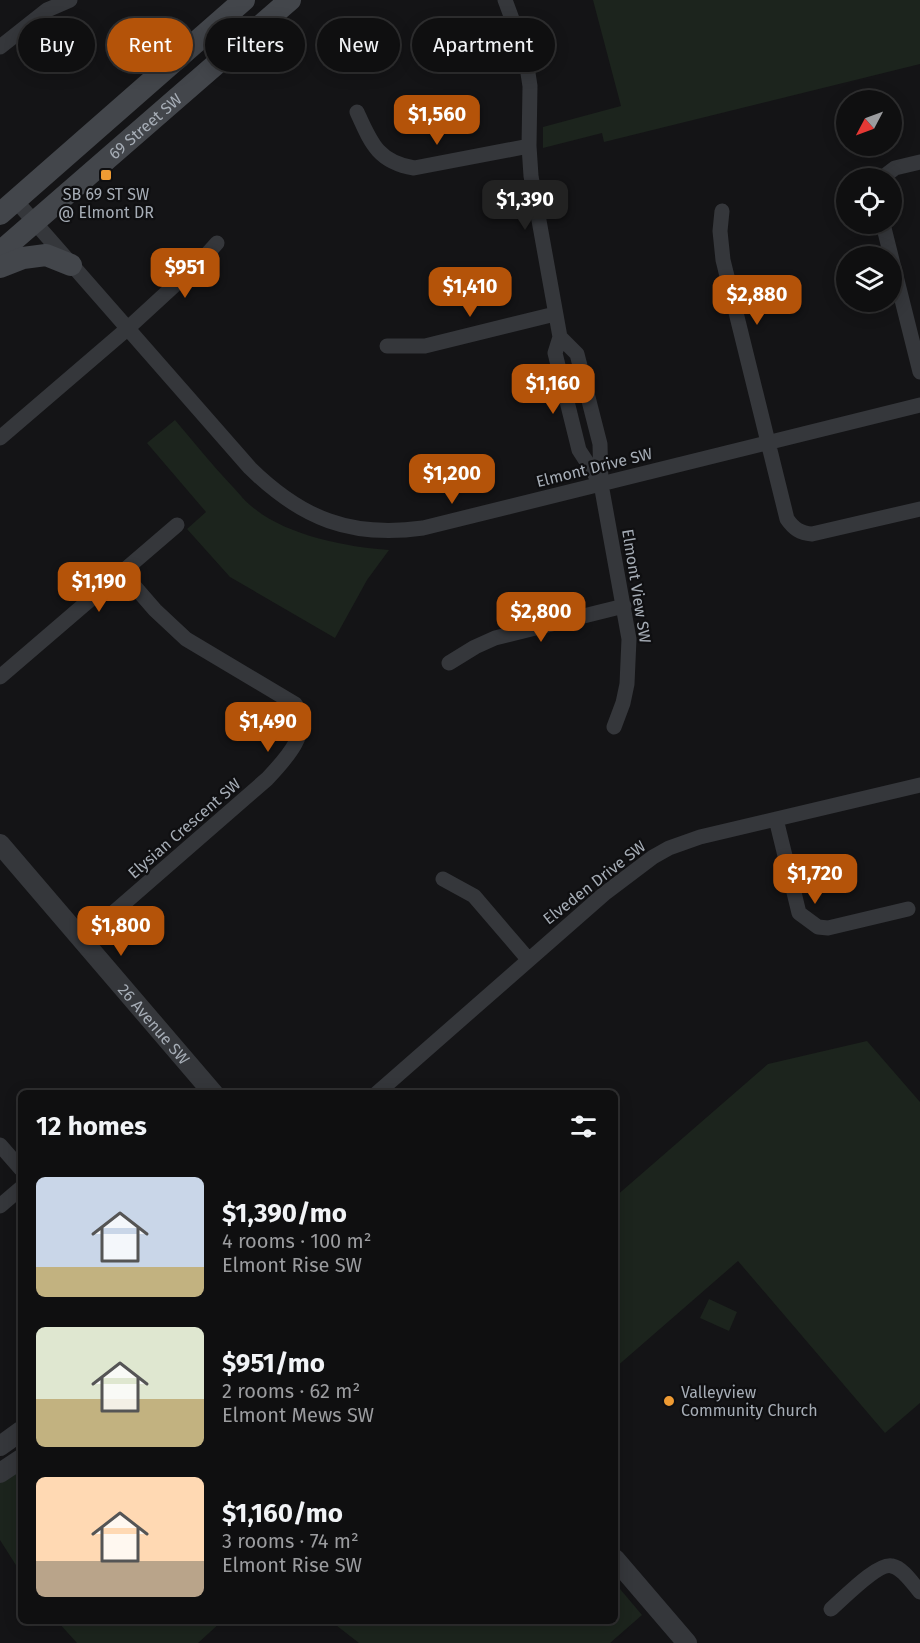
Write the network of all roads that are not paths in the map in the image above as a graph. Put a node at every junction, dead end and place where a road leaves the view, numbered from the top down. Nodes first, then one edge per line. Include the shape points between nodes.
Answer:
1 (70, 0) edge
2 (244, 0) edge
3 (291, 0) edge
4 (505, 0) edge
5 (45, 5) edge
6 (0, 47) edge
7 (357, 112) dead end
8 (529, 146) junction
9 (920, 162) edge
10 (895, 168) edge
11 (8, 208) edge
12 (722, 212) dead end
13 (35, 222) junction
14 (886, 234) edge
15 (217, 243) dead end
16 (0, 252) edge
17 (71, 265) junction
18 (0, 267) edge
19 (555, 314) junction
20 (127, 329) junction
21 (560, 337) junction
22 (387, 346) dead end
23 (920, 372) edge
24 (588, 398) junction
25 (567, 403) junction
26 (920, 405) edge
27 (0, 438) edge
28 (769, 442) junction
29 (601, 484) junction
30 (920, 509) edge
31 (177, 525) dead end
32 (122, 572) junction
33 (624, 606) junction
34 (449, 663) dead end
35 (0, 677) edge
36 (614, 727) dead end
37 (920, 785) edge
38 (776, 819) junction
39 (0, 844) edge
40 (443, 879) dead end
41 (908, 909) dead end
42 (82, 940) junction
43 (528, 959) junction
44 (211, 1090) edge
45 (381, 1090) edge
46 (0, 1145) edge
47 (18, 1166) edge
48 (18, 1191) edge
49 (0, 1206) edge
50 (18, 1433) edge
51 (0, 1446) edge
52 (18, 1461) edge
53 (0, 1473) edge
54 (618, 1562) edge
55 (920, 1592) edge
56 (831, 1609) dead end
57 (687, 1643) edge

1 - 5 street
2 - 11 main road, 69 Street SW
3 - 13 main road, 69 Street SW
4 - 8 street via 525,54 530,86
5 - 6 street
7 - 8 street via 381,154 399,165 414,168
8 - 19 street
9 - 10 street
11 - 13 street, Elmont Drive SW
12 - 28 street via 723,260
13 - 16 main road, 69 Street SW
13 - 17 street, Elmont Drive SW
14 - 23 street
15 - 20 street
17 - 18 main road via 46,255
17 - 20 street, Elmont Drive SW
19 - 21 street
19 - 22 street via 425,346
20 - 27 street
20 - 29 street, Elmont Drive SW via 262,480 298,508 340,525 369,531 423,528
21 - 24 street via 577,354
21 - 25 street via 555,353
24 - 25 street
24 - 29 street via 600,444
25 - 29 street via 579,450
26 - 28 street, Elmont Drive SW
28 - 29 street, Elmont Drive SW
28 - 30 street via 787,519 804,534
29 - 33 street, Elmont View SW
31 - 32 street
32 - 35 street
32 - 42 street, Elysian Crescent SW via 186,639 295,704 302,716 302,728 267,780
33 - 34 street via 495,638
33 - 36 street, Elmont View SW via 629,671
37 - 38 street, Elveden Drive SW
38 - 41 street via 799,913 812,924 828,928
38 - 43 street, Elveden Drive SW via 700,837 653,857
39 - 42 street, 26 Avenue SW
40 - 43 street via 474,896
42 - 44 street, 26 Avenue SW
43 - 45 street, Elveden Drive SW
46 - 47 street
48 - 49 street
50 - 51 street
52 - 53 street
54 - 57 street
55 - 56 street via 898,1569 886,1565

